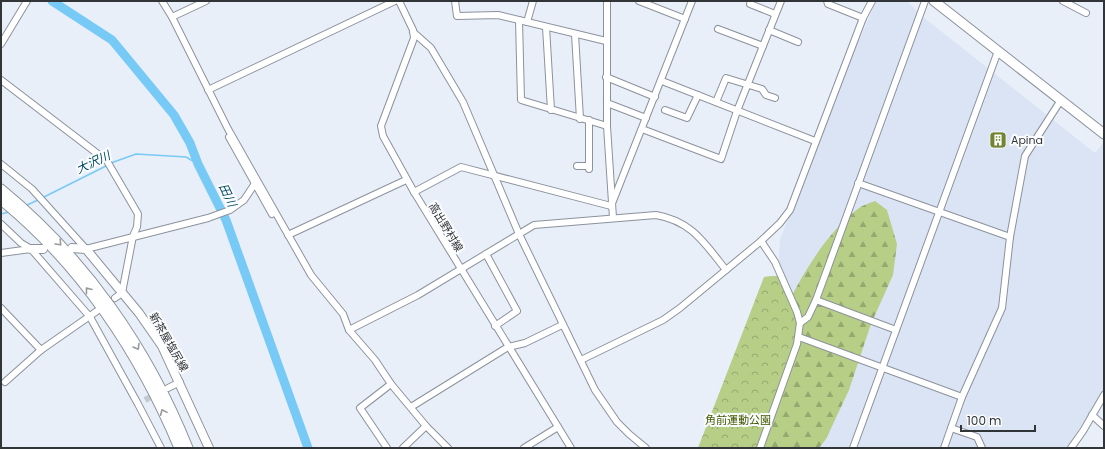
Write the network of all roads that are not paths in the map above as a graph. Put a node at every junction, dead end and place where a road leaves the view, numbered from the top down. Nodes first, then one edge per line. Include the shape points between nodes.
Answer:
1 (162, 1) edge
2 (206, 1) edge
3 (395, 1) edge
4 (399, 1) edge
5 (455, 1) edge
6 (534, 1) edge
7 (607, 1) edge
8 (639, 1) edge
9 (692, 1) edge
10 (751, 1) edge
11 (781, 1) edge
12 (827, 1) edge
13 (872, 1) edge
14 (925, 1) edge
15 (934, 1) edge
16 (1063, 1) edge
17 (27, 2) edge
18 (1082, 13) dead end
19 (775, 14) junction
20 (172, 17) junction
21 (685, 18) junction
22 (863, 18) junction
23 (519, 20) junction
24 (527, 22) junction
25 (546, 27) junction
26 (718, 29) dead end
27 (769, 30) junction
28 (413, 32) junction
29 (575, 34) junction
30 (606, 41) junction
31 (798, 42) dead end
32 (1, 44) edge
33 (763, 46) junction
34 (998, 51) junction
35 (606, 77) junction
36 (1, 80) edge
37 (662, 80) junction
38 (748, 84) junction
39 (208, 90) junction
40 (698, 95) junction
41 (654, 97) junction
42 (775, 98) dead end
43 (1061, 100) junction
44 (716, 102) junction
45 (607, 103) junction
46 (550, 110) junction
47 (665, 110) dead end
48 (737, 111) junction
49 (646, 118) junction
50 (580, 119) junction
51 (588, 120) junction
52 (607, 126) junction
53 (228, 129) junction
54 (642, 129) junction
55 (1104, 134) edge
56 (815, 141) junction
57 (1, 164) edge
58 (577, 166) dead end
59 (494, 176) junction
60 (406, 180) junction
61 (858, 183) junction
62 (254, 184) junction
63 (1, 190) edge
64 (414, 192) junction
65 (3, 202) edge
66 (611, 206) junction
67 (939, 212) junction
68 (613, 218) junction
69 (1, 224) edge
70 (519, 234) junction
71 (288, 235) junction
72 (133, 236) junction
73 (1010, 237) junction
74 (761, 241) junction
75 (72, 248) dead end
76 (31, 249) junction
77 (43, 249) dead end
78 (86, 249) junction
79 (1, 253) edge
80 (486, 254) junction
81 (460, 269) junction
82 (726, 270) junction
83 (122, 293) junction
84 (115, 298) dead end
85 (816, 300) junction
86 (1, 308) edge
87 (97, 311) dead end
88 (90, 317) junction
89 (800, 323) junction
90 (562, 325) junction
91 (495, 326) junction
92 (349, 330) junction
93 (896, 330) junction
94 (799, 337) junction
95 (508, 347) junction
96 (41, 350) junction
97 (581, 360) junction
98 (882, 368) junction
99 (5, 382) dead end
100 (180, 382) junction
101 (391, 384) junction
102 (168, 388) dead end
103 (1104, 395) edge
104 (962, 397) junction
105 (145, 400) tunnel mouth
106 (138, 404) junction
107 (411, 407) junction
108 (1092, 415) junction
109 (426, 426) junction
110 (1104, 426) edge
111 (558, 427) junction
112 (951, 428) junction
113 (161, 448) edge
114 (179, 448) edge
115 (188, 448) edge
116 (210, 448) edge
117 (387, 448) edge
118 (403, 448) edge
119 (448, 448) edge
120 (524, 448) edge
121 (571, 448) edge
122 (646, 448) edge
123 (760, 448) edge
124 (853, 448) edge
125 (944, 448) edge
126 (982, 448) edge
127 (1071, 448) edge

1 - 20 street
2 - 20 street
3 - 39 street
4 - 28 street
5 - 23 street via 457,16 498,15
6 - 24 street
7 - 30 street
8 - 21 street
9 - 21 street
10 - 19 street via 750,4
11 - 19 street
12 - 22 street via 828,4
13 - 22 street
14 - 61 street
15 - 34 highway
16 - 18 street
17 - 32 street
19 - 27 street
20 - 39 street
21 - 37 street
22 - 56 street
23 - 24 street
23 - 46 street via 521,100
24 - 25 street
25 - 29 street
25 - 46 street
26 - 33 street
27 - 31 street
27 - 33 street
28 - 59 street via 431,48 462,102
28 - 60 street, 高出野村線 via 414,38 381,126 383,136
29 - 30 street
29 - 50 street
30 - 35 street
33 - 38 street
34 - 43 highway
34 - 67 street
35 - 41 street
35 - 45 street
36 - 72 street via 107,160 138,214
37 - 40 street
37 - 41 street
38 - 42 street via 762,89 766,95
38 - 44 street via 726,78
38 - 48 street
39 - 53 street
40 - 44 street
40 - 47 street via 687,118
41 - 49 street
43 - 55 highway
43 - 73 street via 1025,156
44 - 48 street
45 - 49 street
45 - 52 street
46 - 50 street
48 - 54 street via 720,159
48 - 56 street
49 - 54 street
50 - 51 street
51 - 52 street
51 - 58 street via 589,168
52 - 66 street
53 - 62 street via 228,134
53 - 71 street
54 - 66 street
56 - 74 street via 790,210
57 - 78 street via 32,189
59 - 64 street via 461,167
59 - 66 street
59 - 70 street
60 - 64 street, 高出野村線
60 - 71 street
61 - 67 street
61 - 85 street
62 - 71 street
62 - 72 street via 244,200 230,210 208,218
63 -> 115 highway via 31,216 76,262 128,330 164,394
64 - 81 street, 高出野村線
114 -> 65 highway via 136,359 108,317 69,267
66 - 68 street
67 - 73 street
67 - 93 street
68 - 70 street via 534,225
68 - 82 street via 656,215 671,217 696,232
69 - 76 street
70 - 80 street
70 - 90 street
71 - 92 street via 310,275 343,314
72 - 78 street
72 - 83 street
73 - 104 street via 1002,308
74 - 82 street
74 - 89 street via 775,262 798,312
75 - 78 main road
76 - 77 main road
76 - 79 street
76 - 88 street
78 - 83 main road, 新茶屋塩尻線
80 - 81 street
80 - 91 street via 517,310
81 - 91 street, 高出野村線
81 - 92 street
82 - 97 street via 663,320
83 - 84 street
83 - 100 main road, 新茶屋塩尻線 via 140,313 162,346
85 - 89 street via 808,317
85 - 93 street
86 - 96 street
87 - 88 street
88 - 96 street
88 - 106 street
89 - 94 street
90 - 95 street via 525,343
90 - 97 street
91 - 95 street, 高出野村線
92 - 101 street via 375,360
93 - 98 street
94 - 98 street
94 - 123 street
95 - 107 street
95 - 111 street, 高出野村線
96 - 99 street
97 - 122 street via 608,410 629,434
98 - 104 street
98 - 124 street
100 - 102 street
100 - 116 main road, 新茶屋塩尻線
101 - 107 street
101 - 117 street via 360,408
103 - 108 street
104 - 112 street
105 - 106 street
106 - 113 street
107 - 109 street
108 - 110 street
108 - 127 street
109 - 118 street
109 - 119 street
111 - 120 street
111 - 121 street, 高出野村線
112 - 125 street
112 - 126 street via 976,437

